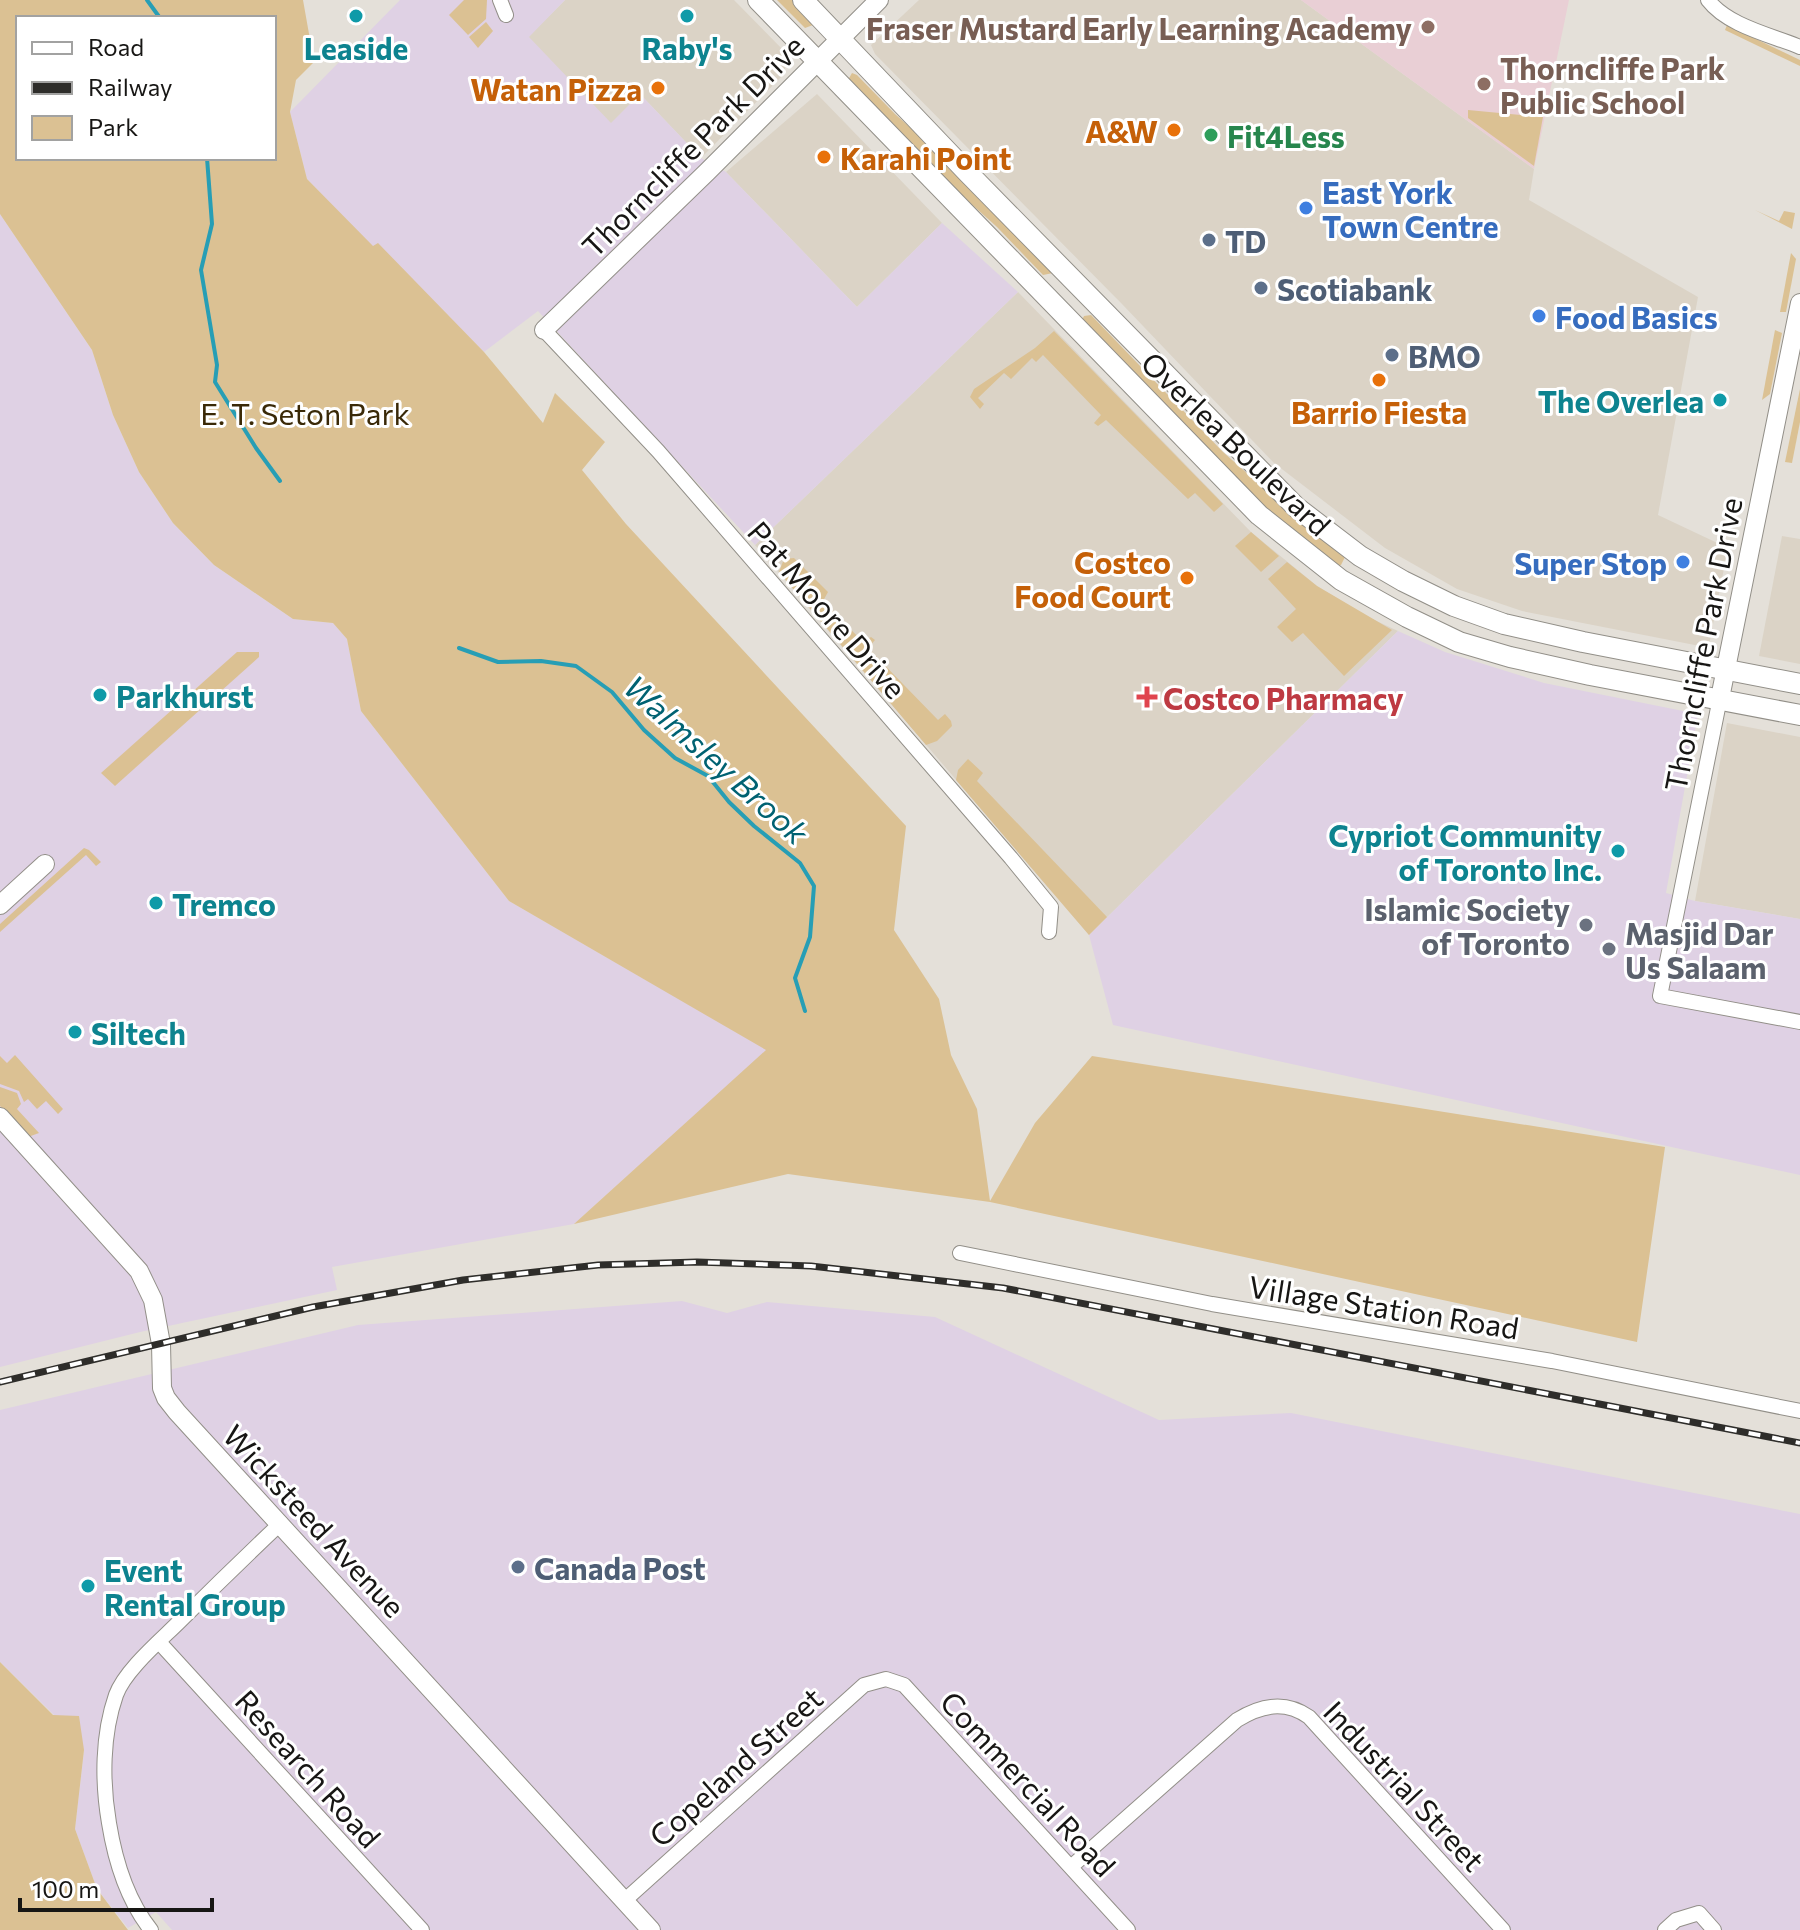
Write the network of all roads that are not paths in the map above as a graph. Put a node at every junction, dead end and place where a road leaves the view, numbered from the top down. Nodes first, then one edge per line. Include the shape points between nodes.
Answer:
1 (500, 0) edge
2 (758, 0) edge
3 (803, 0) edge
4 (879, 0) edge
5 (1708, 0) edge
6 (506, 15) dead end
7 (840, 37) junction
8 (1800, 47) edge
9 (816, 61) junction
10 (1800, 303) edge
11 (544, 330) joint
12 (1727, 670) junction
13 (1800, 684) edge
14 (1720, 698) junction
15 (1800, 715) edge
16 (45, 864) dead end
17 (0, 905) edge
18 (1049, 932) dead end
19 (1800, 1022) edge
20 (0, 1117) edge
21 (960, 1253) dead end
22 (1800, 1411) edge
23 (281, 1523) junction
24 (159, 1642) junction
25 (886, 1679) joint
26 (1072, 1866) junction
27 (624, 1901) junction
28 (151, 1930) edge
29 (422, 1930) edge
30 (651, 1930) edge
31 (1128, 1930) edge
32 (1503, 1930) edge
33 (1665, 1930) edge
34 (1714, 1930) edge

1 - 6 street
2 - 9 main road, Overlea Boulevard
3 - 7 main road, Overlea Boulevard
4 - 7 street, Thorncliffe Park Drive
5 - 8 street via 1732,19
7 - 9 street, Thorncliffe Park Drive
7 - 12 main road, Overlea Boulevard via 1296,507 1360,556 1454,606 1504,624
9 - 11 street, Thorncliffe Park Drive
9 - 14 main road, Overlea Boulevard via 1259,515 1341,580 1459,642 1576,672
10 - 12 street, Thorncliffe Park Drive
11 - 18 street, Pat Moore Drive via 658,451 1011,858 1051,907
12 - 13 main road, Overlea Boulevard
12 - 14 street, Thorncliffe Park Drive
14 - 15 main road, Overlea Boulevard
14 - 19 street, Thorncliffe Park Drive via 1660,996
16 - 17 street
20 - 23 street, Wicksteed Avenue via 139,1271 153,1300 166,1398
21 - 22 street, Village Station Road
23 - 24 street
23 - 27 street, Wicksteed Avenue
24 - 28 street via 116,1693 106,1738 106,1803 117,1864
24 - 29 street, Research Road
25 - 26 street, Commercial Road via 904,1685
25 - 27 street, Copeland Street via 864,1685
26 - 31 street, Commercial Road
26 - 32 street, Industrial Street via 1237,1720 1280,1705 1309,1717
27 - 30 street, Wicksteed Avenue
33 - 34 street via 1676,1920 1699,1913

